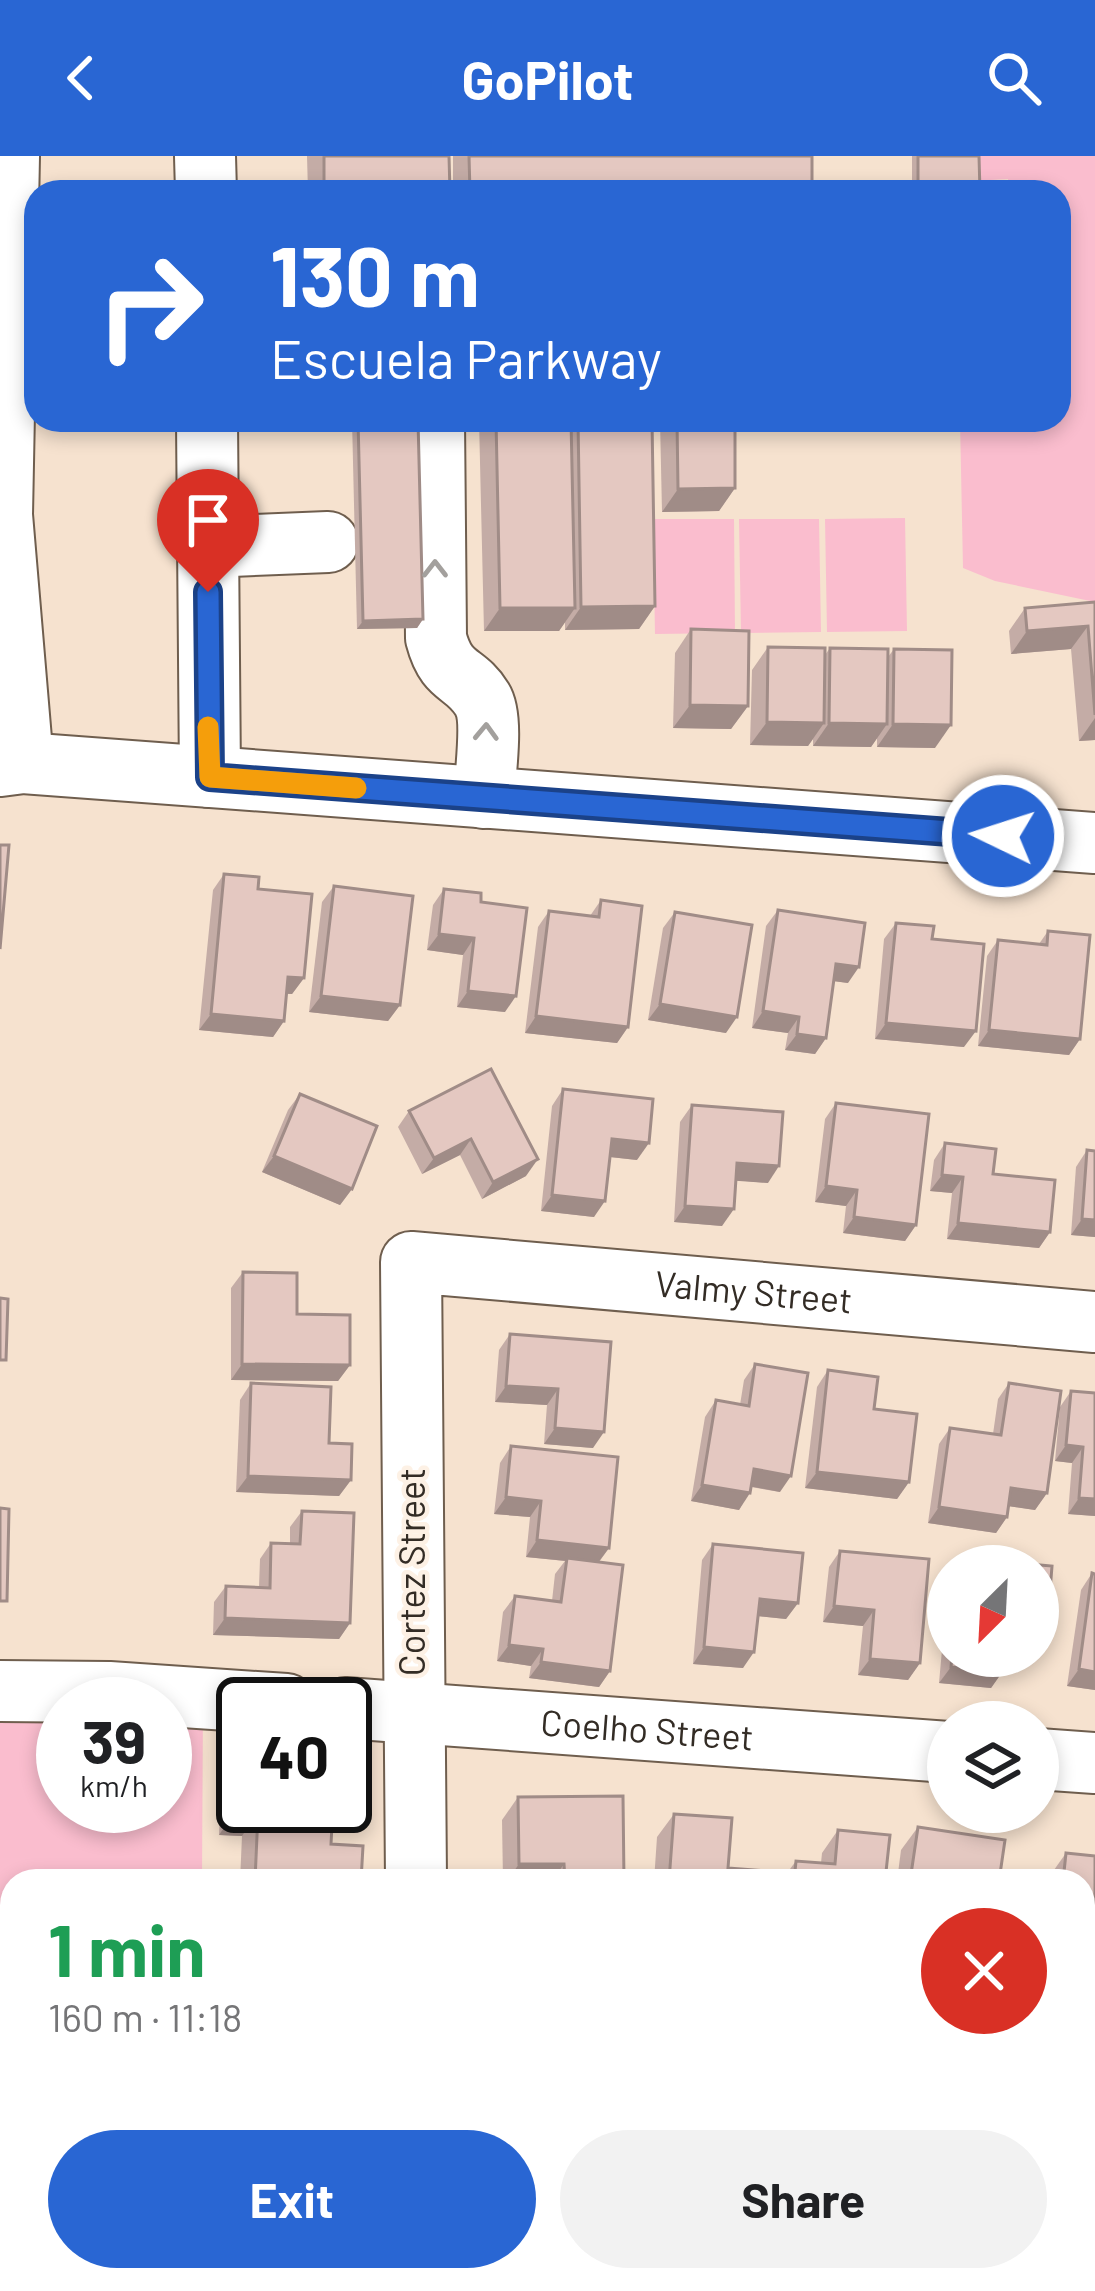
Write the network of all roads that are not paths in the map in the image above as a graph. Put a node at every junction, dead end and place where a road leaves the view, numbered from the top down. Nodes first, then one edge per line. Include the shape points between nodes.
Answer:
1 (9, 156) edge
2 (207, 432) edge
3 (434, 432) edge
4 (2, 525) edge
5 (328, 542) dead end
6 (208, 547) junction
7 (11, 764) edge
8 (210, 777) junction
9 (484, 798) junction
10 (1095, 843) edge
11 (411, 1262) joint
12 (1095, 1322) edge
13 (0, 1691) edge
14 (216, 1699) edge
15 (372, 1710) edge
16 (413, 1712) junction
17 (927, 1750) edge
18 (1059, 1760) edge
19 (1095, 1763) edge
20 (416, 1869) edge

1 - 4 street
2 - 6 street
9 -> 3 street via 486,703 446,666 436,638
4 - 7 street
5 - 6 street
6 - 8 street
7 - 8 street
8 - 9 street
9 - 10 street
11 - 12 street, Valmy Street
11 - 16 street, Cortez Street
13 - 14 street
15 - 16 street, Coelho Street
16 - 17 street, Coelho Street
16 - 20 street, Cortez Street
18 - 19 street

